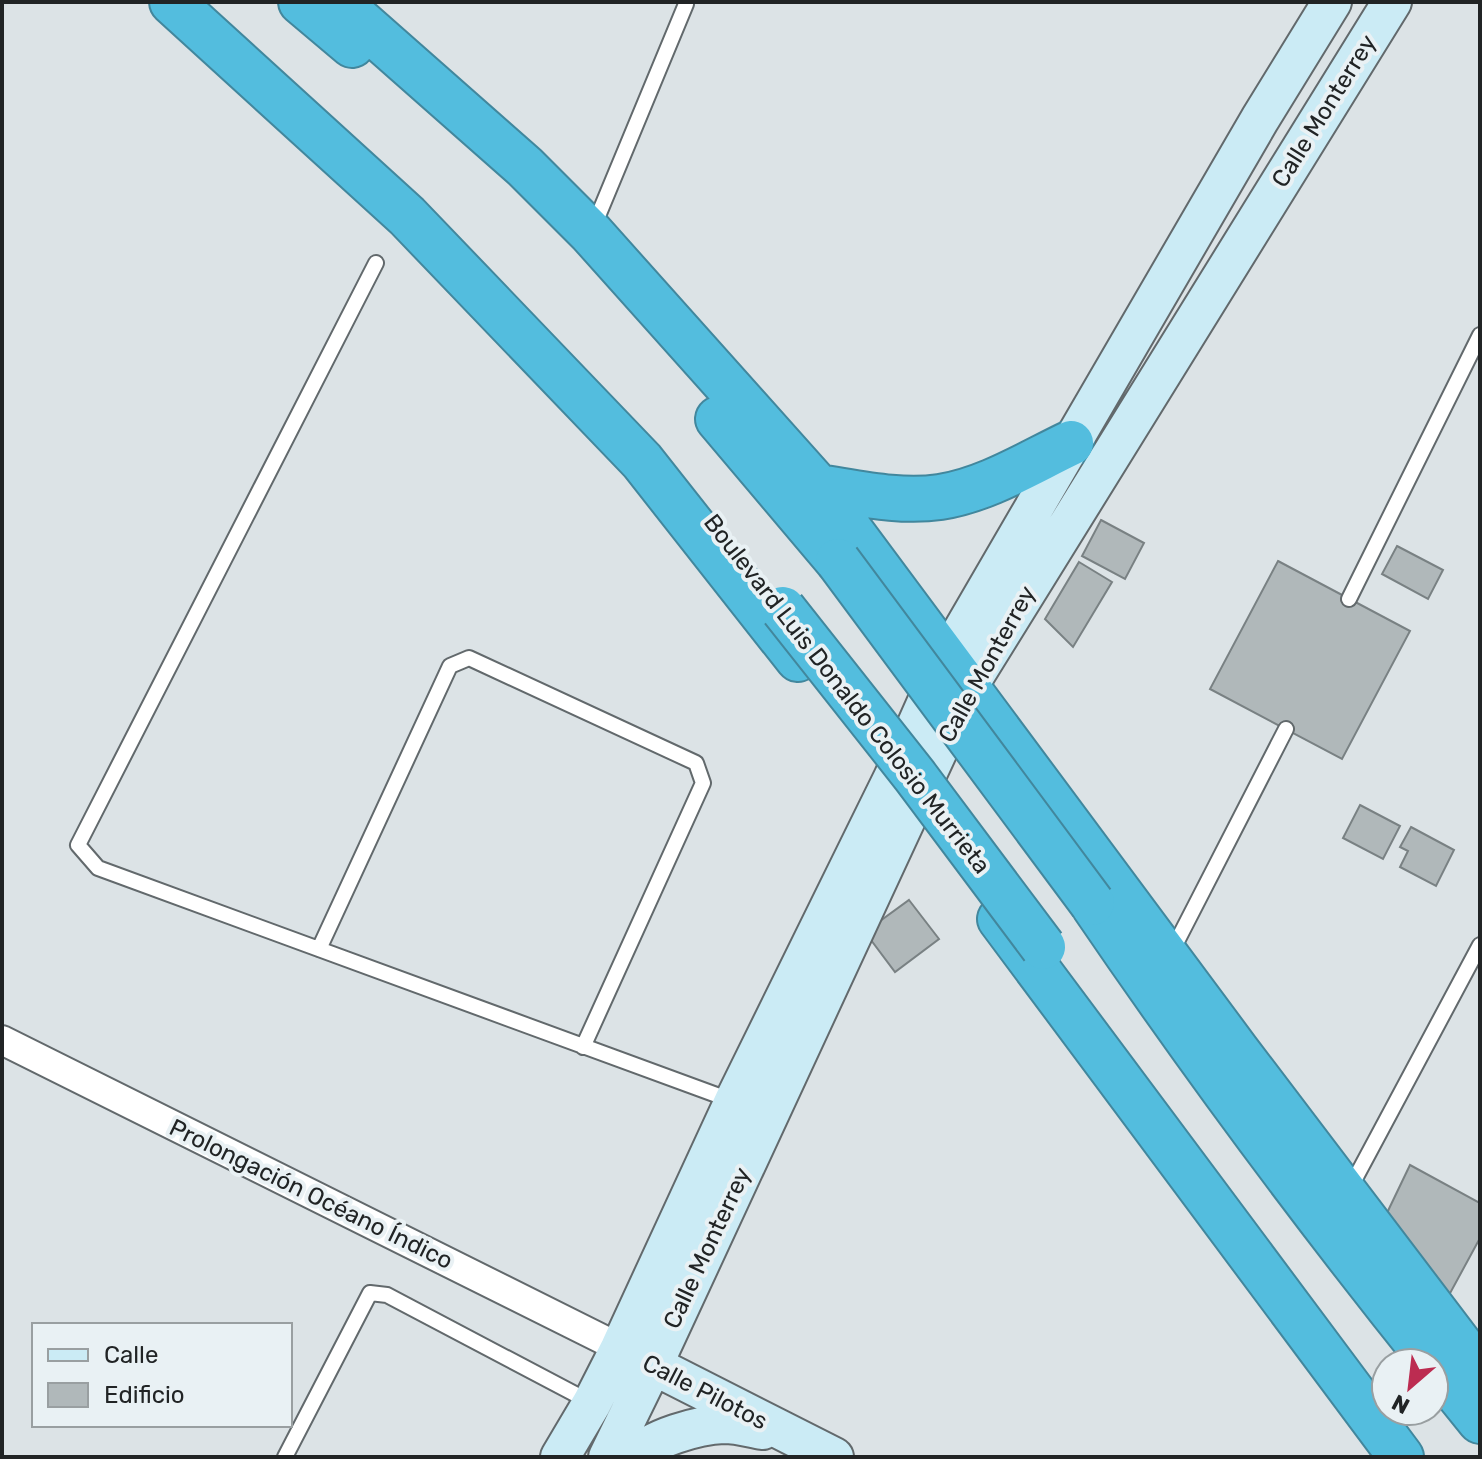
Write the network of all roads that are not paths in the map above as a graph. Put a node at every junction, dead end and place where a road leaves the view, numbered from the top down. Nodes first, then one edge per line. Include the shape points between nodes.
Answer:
1 (172, 2) edge
2 (194, 2) edge
3 (301, 2) edge
4 (338, 2) edge
5 (1332, 2) edge
6 (1392, 2) edge
7 (686, 4) dead end
8 (591, 233) junction
9 (376, 263) dead end
10 (1480, 335) edge
11 (1071, 443) junction
12 (818, 487) junction
13 (1349, 599) dead end
14 (956, 674) junction
15 (1286, 729) dead end
16 (903, 792) junction
17 (1480, 945) edge
18 (319, 949) junction
19 (1168, 958) junction
20 (2, 1040) edge
21 (583, 1047) junction
22 (734, 1101) junction
23 (1347, 1194) junction
24 (1420, 1347) edge
25 (620, 1348) junction
26 (653, 1365) junction
27 (1480, 1371) edge
28 (1450, 1384) edge
29 (592, 1403) junction
30 (1480, 1421) edge
31 (783, 1432) junction
32 (285, 1457) edge
33 (560, 1457) edge
34 (608, 1457) edge
35 (634, 1457) edge
36 (834, 1457) edge
37 (1401, 1457) edge
38 (1419, 1457) edge

1 - 16 highway via 407,216 642,461
2 - 38 highway, Boulevard Luis Donaldo Colosio Murrieta, bridge via 416,200 621,409 915,776
3 - 24 highway, bridge via 469,149 630,314 838,561 1329,1233
4 - 8 highway via 525,167
5 - 11 street, Calle Monterrey
6 - 14 street, Calle Monterrey
7 - 8 lane
8 - 12 highway
9 - 18 lane via 78,845 98,868
10 - 13 lane
11 - 12 highway via 977,488 940,497 900,499
11 - 14 street, Calle Monterrey
12 - 14 highway
14 - 16 street, Calle Monterrey
14 - 19 highway
15 - 19 lane
16 - 22 street, Calle Monterrey
16 - 26 street, Calle Monterrey
16 - 37 highway
17 - 23 lane
18 - 21 lane
18 - 21 lane via 450,666 469,658 696,763 703,783
19 - 23 highway
20 - 25 street, Prolongación Océano Índico
21 - 22 lane
22 - 25 street, Calle Monterrey
23 - 27 highway
25 - 26 street, Calle Pilotos
25 - 29 street, Calle Monterrey
26 - 31 street, Calle Pilotos
26 - 34 street, Calle Monterrey
28 - 30 highway
29 - 32 lane via 387,1295 370,1293
29 - 33 street, Calle Monterrey
31 - 35 street via 724,1424 675,1434
31 - 36 street, Calle Pilotos

